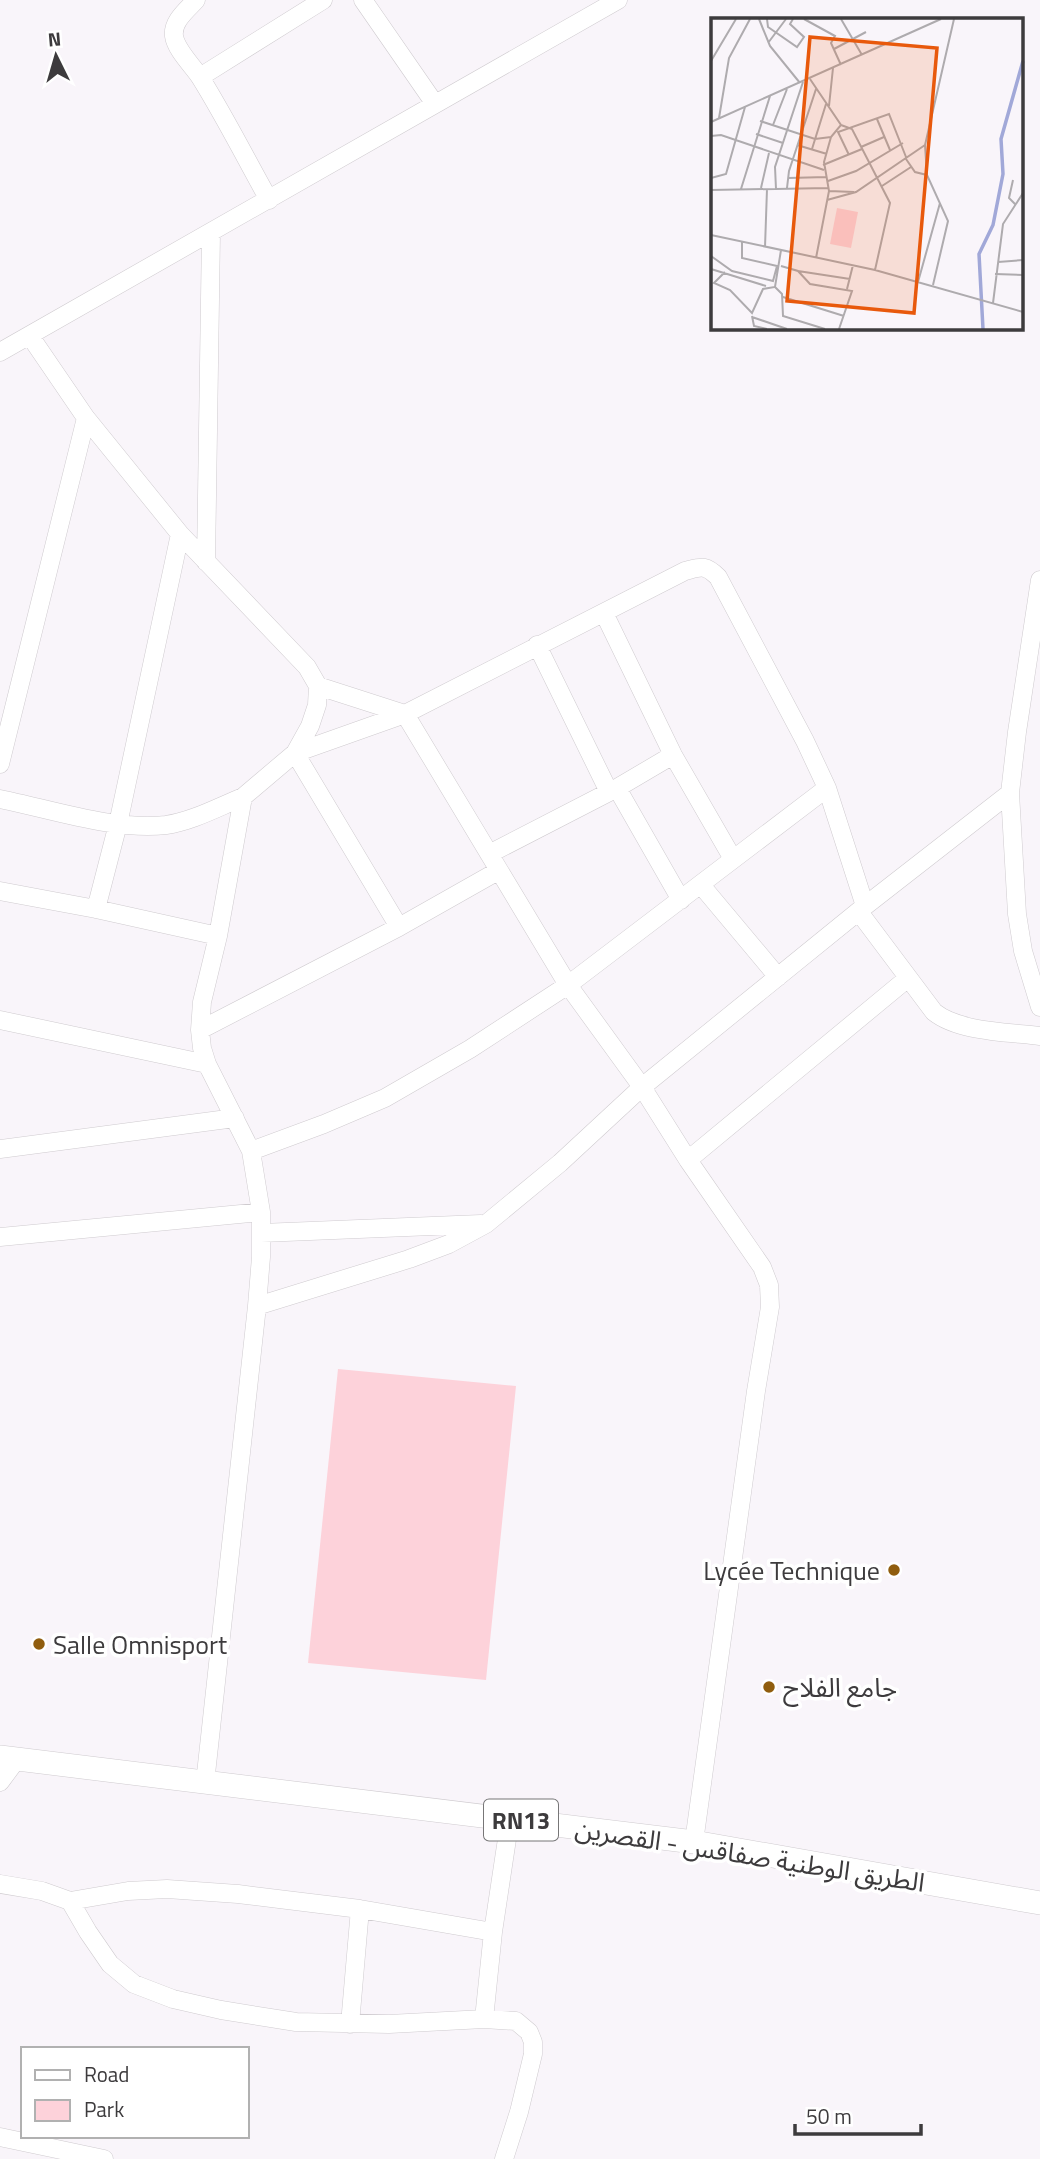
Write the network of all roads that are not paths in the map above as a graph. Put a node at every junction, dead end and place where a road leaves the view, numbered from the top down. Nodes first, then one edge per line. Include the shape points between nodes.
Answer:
1 (196, 0) edge
2 (323, 0) edge
3 (363, 0) edge
4 (618, 0) edge
5 (200, 77) junction
6 (435, 104) junction
7 (269, 200) junction
8 (211, 233) junction
9 (30, 335) junction
10 (0, 352) edge
11 (86, 418) junction
12 (180, 534) junction
13 (206, 562) junction
14 (1040, 580) edge
15 (604, 613) junction
16 (537, 645) junction
17 (318, 687) junction
18 (405, 714) junction
19 (295, 753) junction
20 (673, 755) junction
21 (0, 764) edge
22 (827, 788) junction
23 (613, 790) junction
24 (1010, 793) junction
25 (243, 797) junction
26 (0, 799) edge
27 (118, 824) junction
28 (489, 854) junction
29 (733, 859) junction
30 (498, 872) junction
31 (701, 885) junction
32 (0, 891) edge
33 (681, 900) junction
34 (96, 909) junction
35 (862, 909) junction
36 (398, 927) junction
37 (218, 936) junction
38 (778, 977) junction
39 (908, 978) junction
40 (568, 985) junction
41 (1040, 1007) edge
42 (0, 1020) edge
43 (200, 1030) junction
44 (1040, 1036) edge
45 (207, 1063) junction
46 (642, 1087) junction
47 (235, 1118) junction
48 (0, 1149) edge
49 (251, 1151) junction
50 (688, 1160) junction
51 (261, 1212) junction
52 (486, 1224) junction
53 (261, 1233) junction
54 (0, 1237) edge
55 (257, 1306) junction
56 (8, 1758) edge
57 (0, 1782) edge
58 (205, 1783) junction
59 (510, 1819) junction
60 (694, 1842) junction
61 (0, 1884) edge
62 (70, 1901) junction
63 (1040, 1903) edge
64 (360, 1909) junction
65 (494, 1933) junction
66 (484, 2019) junction
67 (350, 2024) junction
68 (0, 2137) edge
69 (104, 2159) edge
70 (504, 2159) edge

1 - 5 street via 180,17 174,36
2 - 5 street
3 - 6 street
4 - 6 street
5 - 7 street
6 - 7 street
7 - 8 street
8 - 9 street
8 - 13 street
9 - 10 street
9 - 11 street
11 - 12 street
11 - 21 street
12 - 13 street
12 - 27 street
13 - 17 street via 307,667
14 - 24 street
15 - 16 street
15 - 20 street
15 - 22 street via 685,571 710,569
16 - 18 street
16 - 23 street
17 - 18 street
17 - 19 street via 310,726
18 - 19 street
18 - 28 street
19 - 25 street
19 - 36 street
20 - 23 street
20 - 29 street
22 - 29 street
22 - 35 street
23 - 28 street
23 - 33 street
24 - 35 street
24 - 41 street via 1017,914
25 - 27 street via 187,820
25 - 37 street
26 - 27 street
27 - 34 street
28 - 30 street
29 - 31 street
30 - 36 street
30 - 40 street
31 - 33 street
31 - 38 street
32 - 34 street
33 - 40 street
34 - 37 street
35 - 38 street
35 - 39 street
36 - 43 street
37 - 43 street
38 - 46 street
39 - 44 street via 945,1020
39 - 50 street
40 - 46 street
40 - 49 street via 385,1098
42 - 45 street
43 - 45 street
45 - 47 street
46 - 50 street
46 - 52 street
47 - 48 street
47 - 49 street
49 - 51 street
50 - 60 street via 762,1267 771,1307
51 - 53 street
51 - 54 street
52 - 53 street
52 - 55 street via 409,1259
53 - 55 street
55 - 58 street
56 - 57 street
56 - 58 main road, الطريق الوطنية صفاقس - القصرين / RN13
58 - 59 main road, الطريق الوطنية صفاقس - القصرين / RN13
59 - 60 main road, الطريق الوطنية صفاقس - القصرين / RN13
59 - 65 street
60 - 63 main road, الطريق الوطنية صفاقس - القصرين / RN13
61 - 62 street
62 - 64 street via 167,1889
62 - 67 street via 110,1964 134,1984 173,2000 221,2010 296,2022
64 - 65 street
64 - 67 street
65 - 66 street
66 - 67 street
66 - 70 street via 516,2021 533,2042
68 - 69 street

